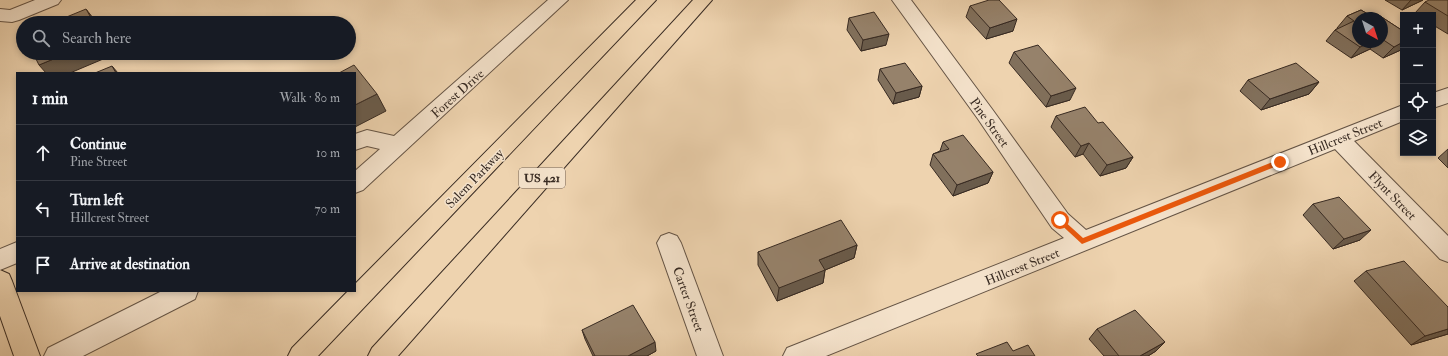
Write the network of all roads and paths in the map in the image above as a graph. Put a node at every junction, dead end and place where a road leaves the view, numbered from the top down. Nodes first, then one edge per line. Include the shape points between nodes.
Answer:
1 (52, 0) edge
2 (559, 0) edge
3 (647, 0) edge
4 (703, 0) edge
5 (901, 0) edge
6 (0, 15) edge
7 (1448, 95) edge
8 (1436, 100) edge
9 (1400, 114) edge
10 (1338, 138) junction
11 (356, 142) edge
12 (399, 145) junction
13 (356, 183) edge
14 (1082, 241) junction
15 (669, 243) dead end
16 (16, 252) edge
17 (1448, 252) edge
18 (0, 260) edge
19 (0, 281) edge
20 (184, 292) edge
21 (27, 356) edge
22 (56, 356) edge
23 (301, 356) edge
24 (381, 356) edge
25 (710, 356) edge
26 (796, 356) edge

1 - 6 street via 12,16
2 - 12 street, Forest Drive
3 - 23 main road, Salem Parkway
4 - 24 main road, US 421
5 - 14 street, Pine Street via 986,114 1060,220
7 - 8 street
9 - 10 street, Hillcrest Street
10 - 14 street, Hillcrest Street
10 - 17 street, Flynt Street
11 - 12 street via 367,138
12 - 13 street, Forest Drive
14 - 26 street, Hillcrest Street
15 - 25 street, Carter Street
16 - 18 street
19 - 21 main road
20 - 22 street

